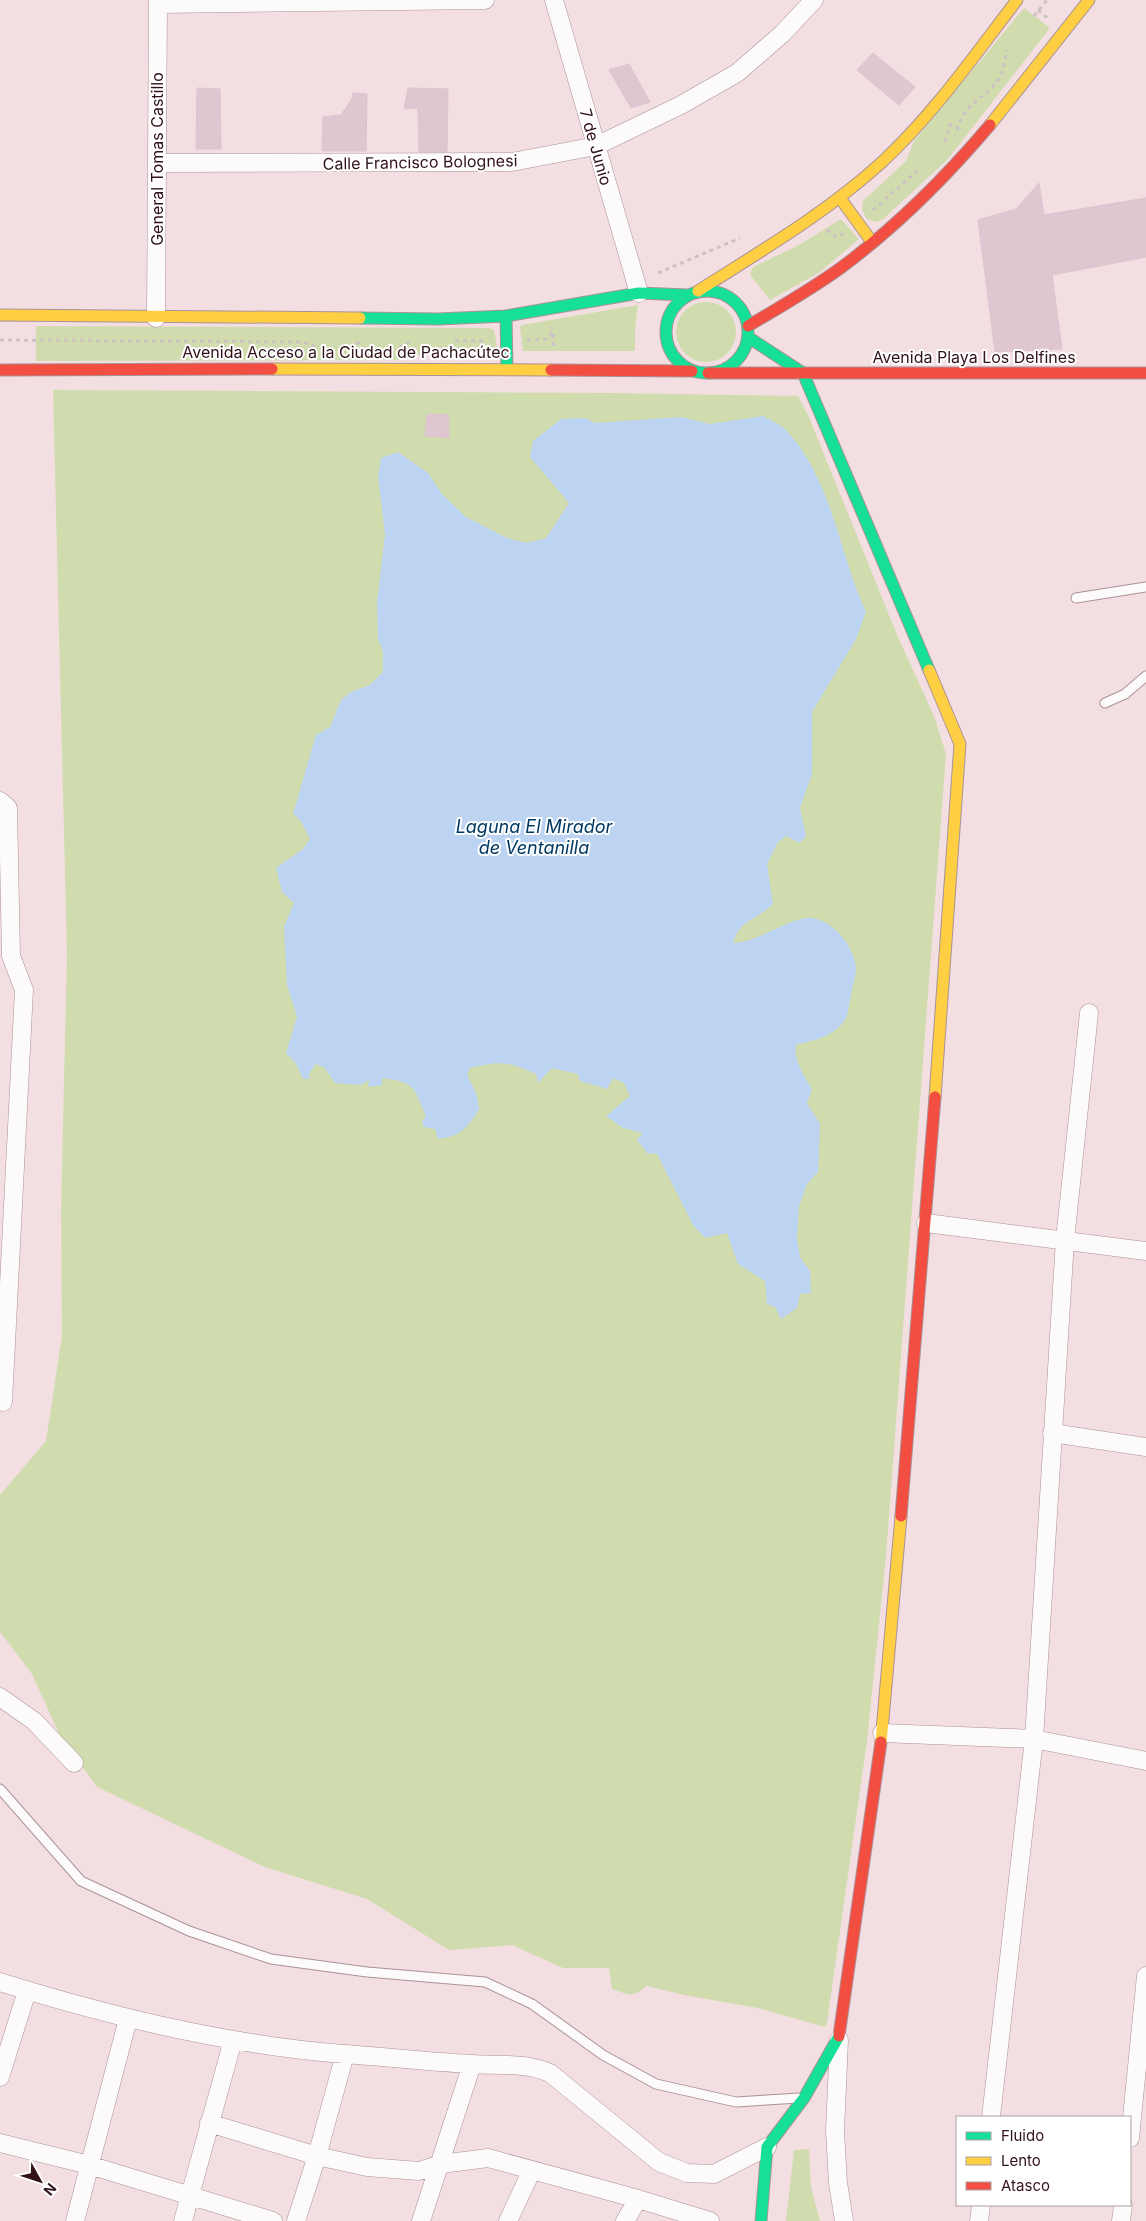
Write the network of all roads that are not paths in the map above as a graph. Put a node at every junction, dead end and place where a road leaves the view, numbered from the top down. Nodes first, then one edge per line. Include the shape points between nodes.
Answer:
1 (485, 0) edge
2 (554, 0) edge
3 (814, 0) edge
4 (1017, 0) edge
5 (158, 2) edge
6 (1081, 3) edge
7 (596, 146) junction
8 (158, 164) junction
9 (840, 198) junction
10 (872, 242) junction
11 (639, 293) junction
12 (692, 293) junction
13 (0, 315) edge
14 (506, 316) junction
15 (156, 318) junction
16 (748, 331) junction
17 (507, 369) junction
18 (0, 370) edge
19 (692, 371) junction
20 (708, 373) junction
21 (803, 373) junction
22 (1146, 373) edge
23 (1146, 587) edge
24 (1076, 598) dead end
25 (1146, 676) edge
26 (1105, 703) dead end
27 (0, 801) edge
28 (1089, 1013) dead end
29 (926, 1222) junction
30 (1065, 1240) junction
31 (1146, 1251) edge
32 (0, 1400) edge
33 (1052, 1433) junction
34 (1146, 1447) edge
35 (0, 1697) edge
36 (882, 1733) junction
37 (1034, 1740) junction
38 (1146, 1761) edge
39 (74, 1763) dead end
40 (0, 1789) edge
41 (1146, 1976) edge
42 (0, 1982) edge
43 (27, 1991) junction
44 (128, 2019) junction
45 (839, 2039) junction
46 (233, 2040) junction
47 (344, 2054) junction
48 (472, 2064) junction
49 (0, 2077) edge
50 (804, 2098) junction
51 (991, 2116) edge
52 (209, 2123) junction
53 (1131, 2128) edge
54 (0, 2143) edge
55 (768, 2147) junction
56 (317, 2156) junction
57 (441, 2164) junction
58 (89, 2165) junction
59 (532, 2170) junction
60 (190, 2197) junction
61 (638, 2198) junction
62 (981, 2206) edge
63 (1123, 2206) edge
64 (75, 2221) edge
65 (182, 2221) edge
66 (273, 2221) edge
67 (296, 2221) edge
68 (421, 2221) edge
69 (508, 2221) edge
70 (625, 2221) edge
71 (710, 2221) edge
72 (761, 2221) edge
73 (844, 2221) edge
74 (979, 2221) edge
75 (1121, 2221) edge

1 - 5 street
2 - 7 street, 7 de Junio
3 - 7 street, Calle Francisco Bolognesi via 782,34 737,73 681,105
4 - 9 street via 927,115
5 - 8 street, General Tomas Castillo
6 - 10 street via 1065,31 1010,102 906,214
7 - 8 street, Calle Francisco Bolognesi via 512,162
7 - 11 street, 7 de Junio
8 - 15 street, General Tomas Castillo
9 - 10 street
9 - 12 street via 781,239
10 - 16 street via 843,267
11 - 12 street, Avenida Acceso a la Ciudad de Pachacútec
11 - 14 street, Avenida Acceso a la Ciudad de Pachacútec
12 - 16 street via 711,290 736,301 744,312
12 - 19 street via 676,304 666,328 672,354
13 - 15 street, Avenida Acceso a la Ciudad de Pachacútec
14 - 15 street, Avenida Acceso a la Ciudad de Pachacútec via 438,319
14 - 17 street
16 - 20 street via 745,348 730,366
16 - 21 street
17 - 18 street, Avenida Acceso a la Ciudad de Pachacútec
17 - 19 street, Avenida Acceso a la Ciudad de Pachacútec
19 - 20 street
20 - 21 street, Avenida Playa Los Delfines
21 - 22 street, Avenida Playa Los Delfines
21 - 29 street via 960,744
23 - 24 lane
25 - 26 lane via 1125,694
27 - 32 street via 8,808 11,956 24,990 3,1402
28 - 30 street
29 - 30 street
29 - 36 street
30 - 31 street
30 - 33 street
33 - 34 street
33 - 37 street
35 - 39 street via 34,1722
36 - 37 street
36 - 45 street
37 - 38 street
37 - 51 street
40 - 50 lane via 81,1881 189,1931 271,1959 367,1972 485,1982 532,2004 603,2055 656,2084 736,2102
41 - 53 street
42 - 43 street
43 - 44 street
43 - 49 street
44 - 46 street
44 - 58 street
45 - 50 street
45 - 73 street via 835,2131
46 - 47 street
46 - 52 street
47 - 48 street
47 - 56 street
48 - 55 street via 534,2066 550,2073 659,2162 687,2172 714,2174
48 - 57 street
50 - 55 street
52 - 56 street
52 - 60 street
54 - 58 street
55 - 72 street
56 - 57 street via 367,2167 419,2171
56 - 67 street
57 - 59 street via 488,2158
57 - 68 street
58 - 60 street
58 - 64 street
59 - 61 street
59 - 69 street
60 - 65 street
60 - 66 street
61 - 70 street
61 - 71 street
62 - 74 street
63 - 75 street

